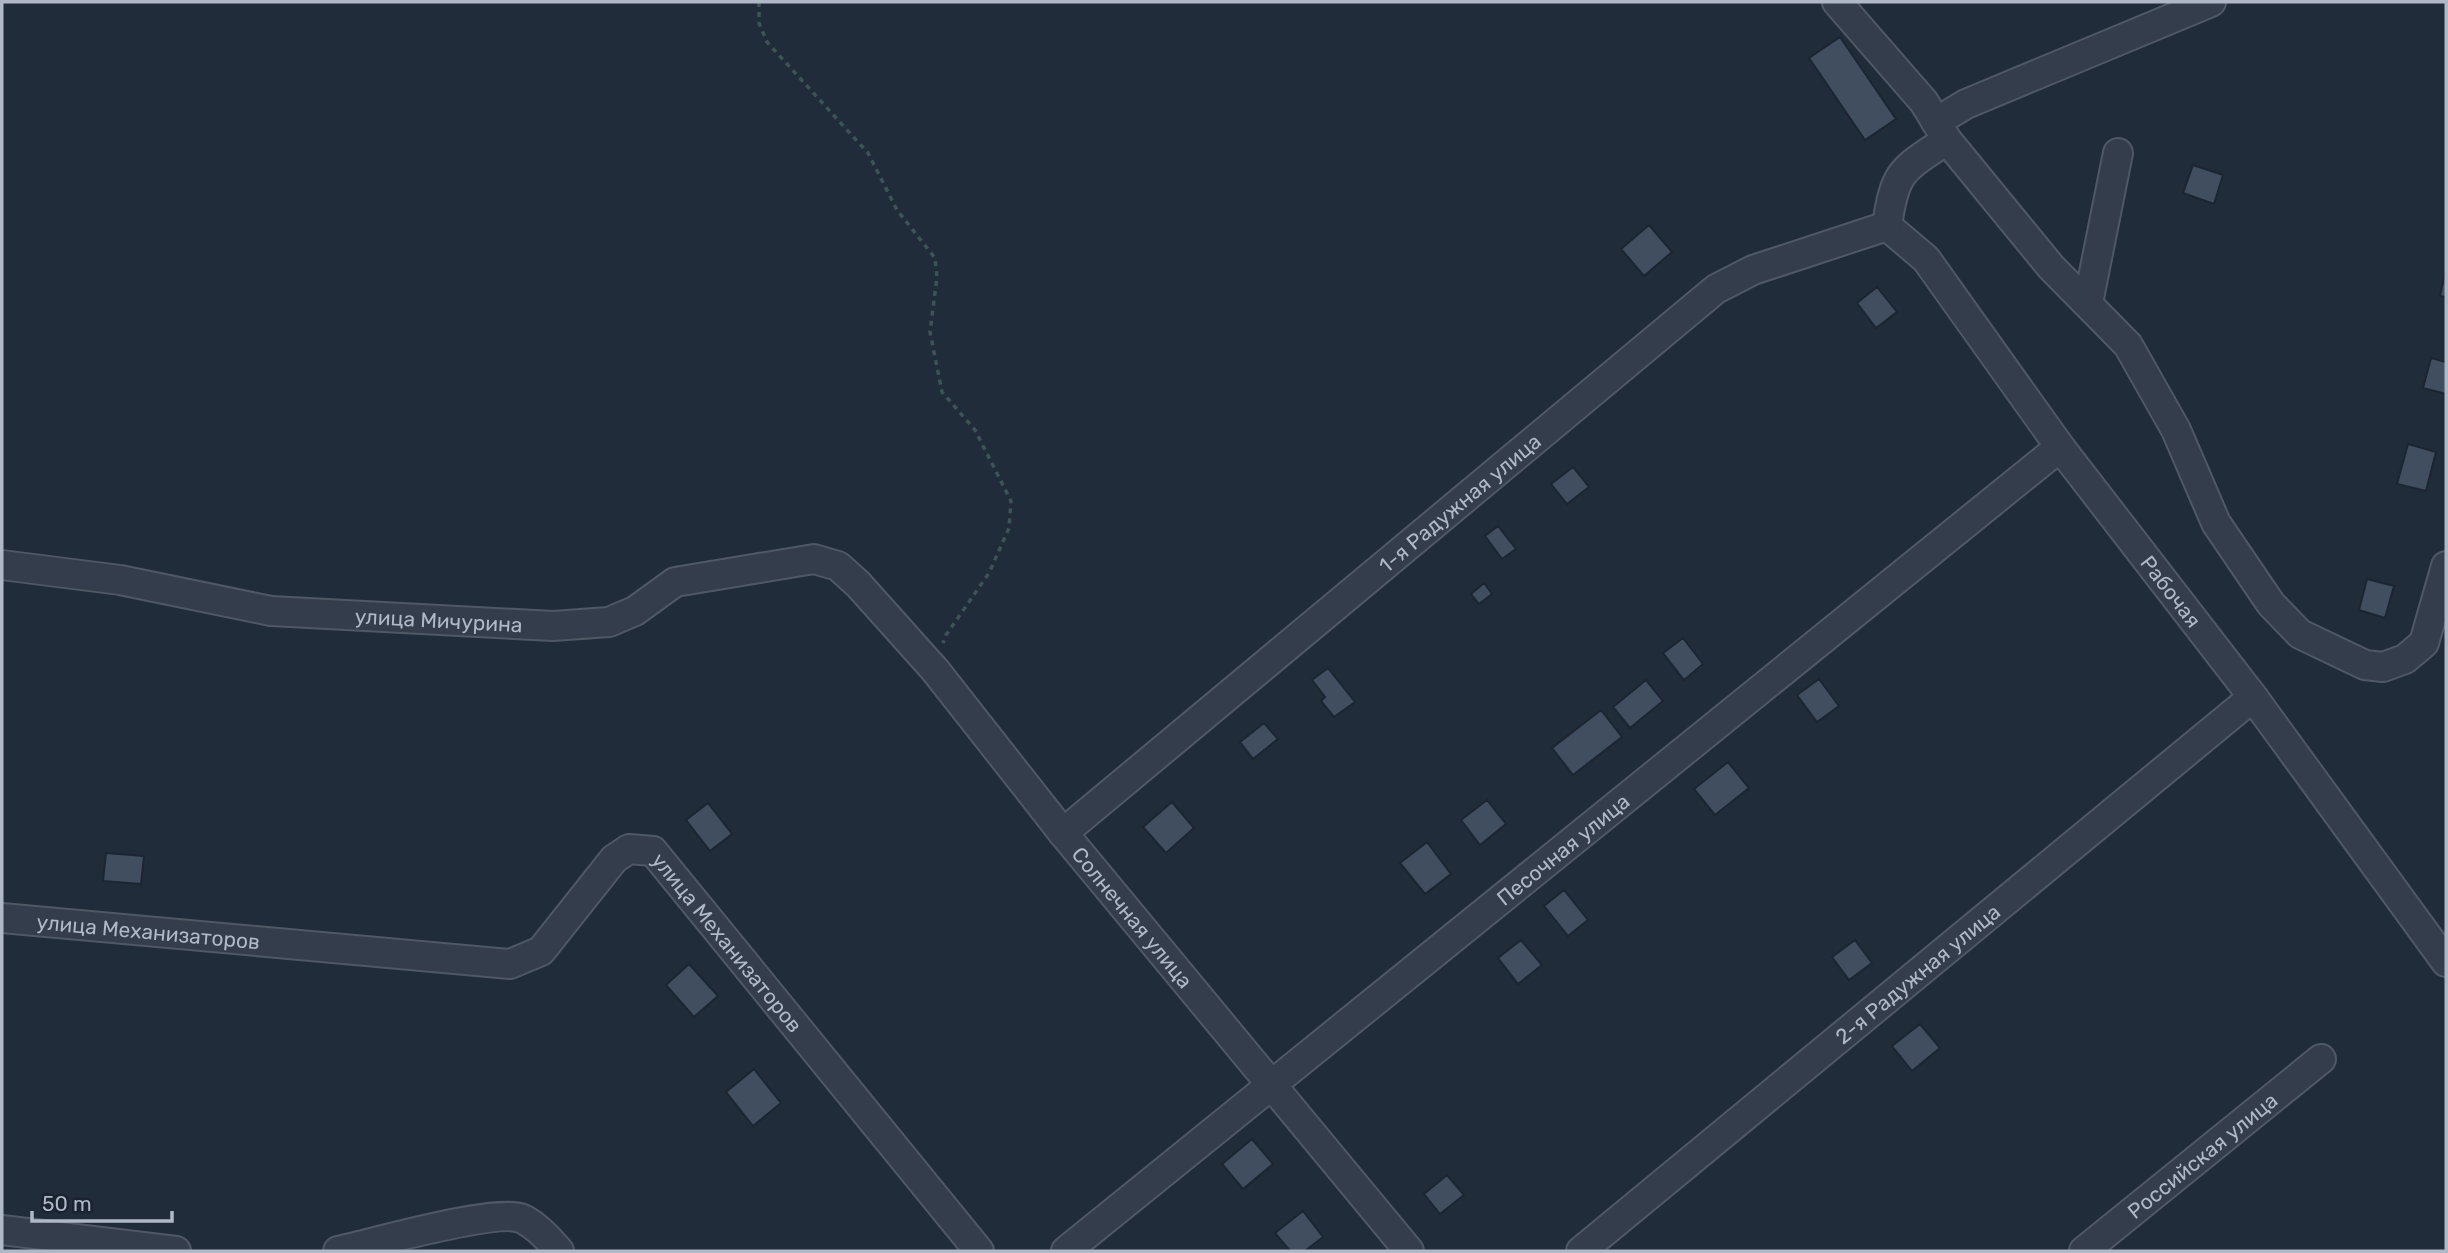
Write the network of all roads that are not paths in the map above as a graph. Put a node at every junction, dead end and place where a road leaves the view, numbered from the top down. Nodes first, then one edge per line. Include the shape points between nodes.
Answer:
1 (1837, 2) edge
2 (2211, 2) edge
3 (1942, 131) junction
4 (2118, 153) dead end
5 (1887, 226) junction
6 (2088, 303) junction
7 (2060, 447) junction
8 (2, 565) edge
9 (2446, 566) edge
10 (858, 584) joint
11 (2253, 697) junction
12 (1063, 833) junction
13 (2, 918) edge
14 (2446, 962) edge
15 (2320, 1059) dead end
16 (1271, 1086) junction
17 (2, 1230) edge
18 (176, 1251) edge
19 (338, 1251) edge
20 (559, 1251) edge
21 (979, 1251) edge
22 (1066, 1251) edge
23 (1409, 1251) edge
24 (1581, 1251) edge
25 (2084, 1251) edge

1 - 3 street via 1924,102
2 - 3 street via 1978,99
3 - 5 street via 1903,170 1892,189
3 - 6 street via 2051,267
4 - 6 street
5 - 7 street, Рабочая via 1926,259
5 - 12 street, 1-я Радужная улица via 1753,270 1716,289
6 - 9 street via 2128,345 2176,430 2216,523 2271,604 2300,634 2365,665 2383,667 2404,659 2424,643 2430,630
7 - 11 street, Рабочая
7 - 16 street, Песочная улица
8 - 10 street, улица Мичурина via 120,580 271,611 553,626 609,622 635,611 675,582 814,559 838,566
10 - 12 street, Солнечная улица via 935,670
11 - 14 street, Рабочая
11 - 24 street, 2-я Радужная улица
12 - 16 street, Солнечная улица
13 - 21 street, улица Механизаторов via 510,964 541,951 614,859 629,849 653,851
15 - 25 street, Российская улица
16 - 22 street, Песочная улица
16 - 23 street, Солнечная улица
17 - 18 street
19 - 20 street via 492,1217 521,1218

